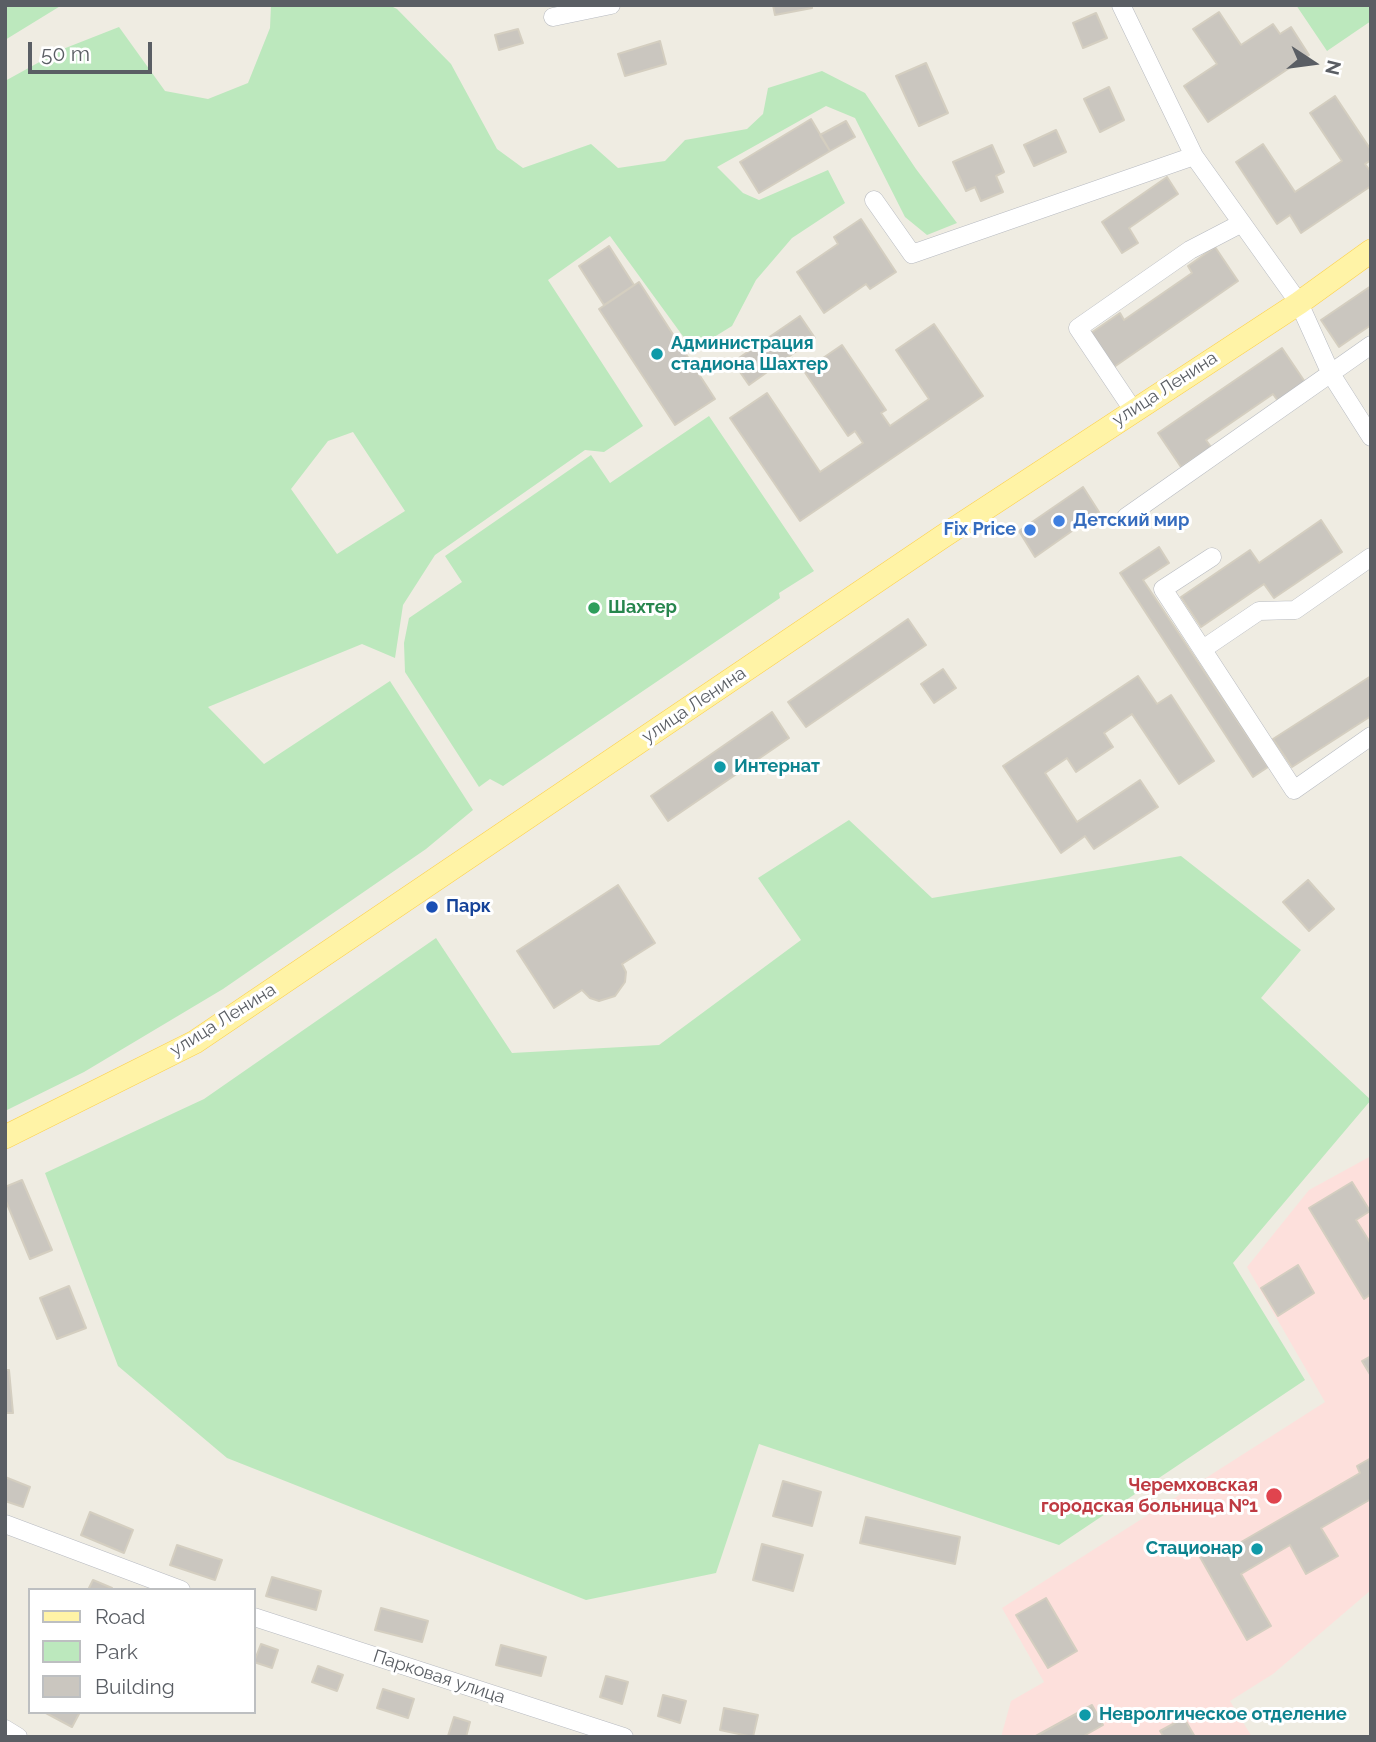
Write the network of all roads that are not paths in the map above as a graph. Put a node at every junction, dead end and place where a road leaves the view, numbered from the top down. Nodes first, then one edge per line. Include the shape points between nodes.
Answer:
1 (611, 5) edge
2 (1121, 5) edge
3 (553, 17) dead end
4 (1194, 156) junction
5 (874, 200) dead end
6 (1242, 223) junction
7 (1371, 251) edge
8 (1299, 303) junction
9 (1371, 345) edge
10 (1331, 374) junction
11 (1133, 410) junction
12 (1371, 437) edge
13 (1126, 517) dead end
14 (1212, 557) dead end
15 (1371, 557) edge
16 (1203, 649) junction
17 (1371, 736) edge
18 (5, 1137) edge
19 (5, 1524) edge
20 (175, 1588) edge
21 (256, 1618) edge
22 (5, 1730) edge
23 (18, 1737) edge
24 (624, 1737) edge

1 - 3 street
2 - 4 street
4 - 5 street via 912,254
4 - 6 street
6 - 8 street
6 - 11 street via 1190,250 1077,328
7 - 8 main road, улица Ленина
8 - 10 street
8 - 11 main road, улица Ленина
9 - 10 street
10 - 12 street
10 - 13 street
11 - 18 main road, улица Ленина via 195,1042
14 - 16 street via 1163,589
15 - 16 street via 1295,610 1259,611
16 - 17 street via 1294,790
19 - 20 street
21 - 24 street, Парковая улица
22 - 23 street

